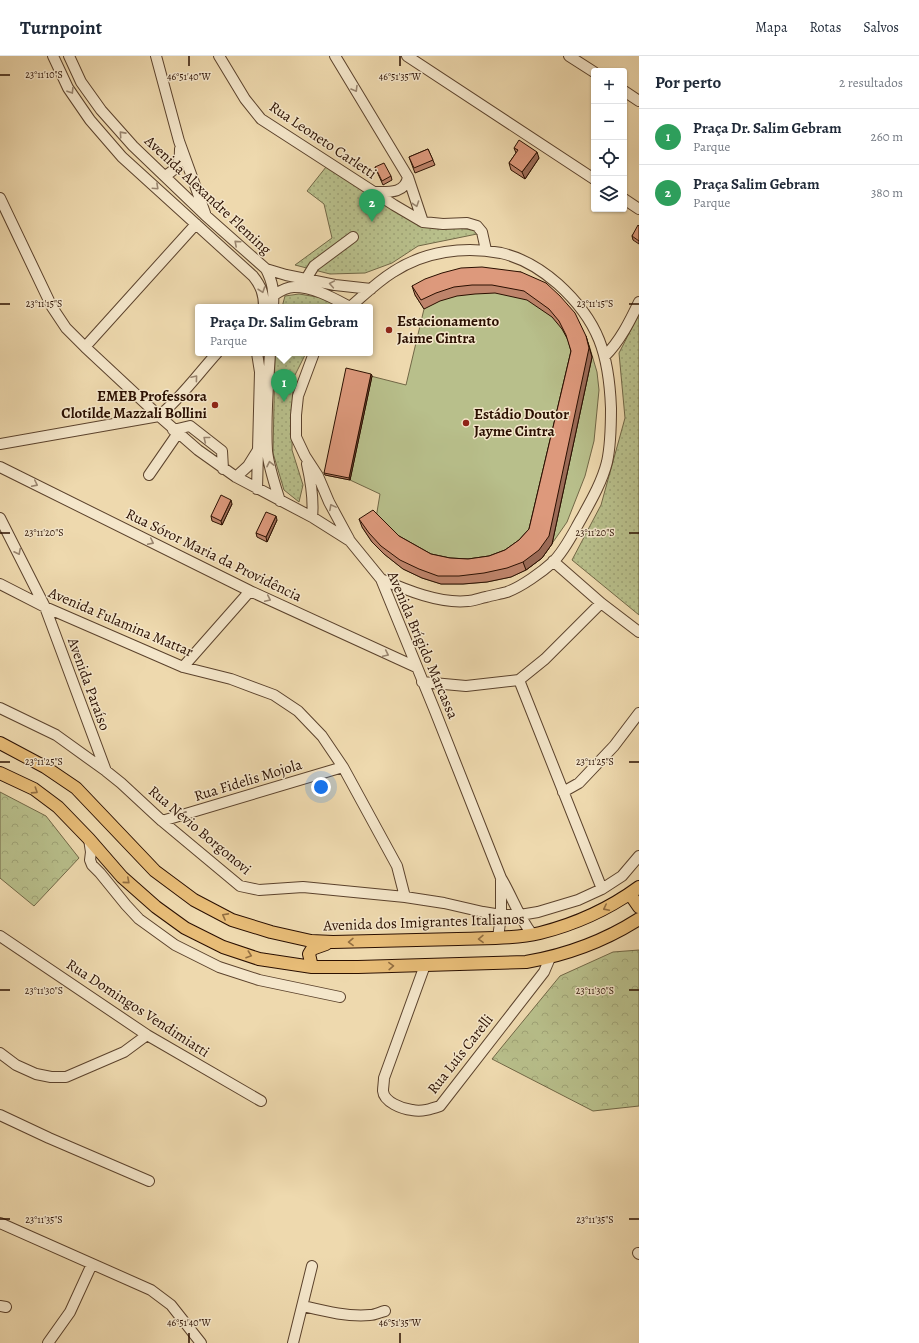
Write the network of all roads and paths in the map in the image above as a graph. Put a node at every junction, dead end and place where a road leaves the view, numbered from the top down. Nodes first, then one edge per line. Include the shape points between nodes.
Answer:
1 (53, 56) edge
2 (69, 56) edge
3 (156, 56) edge
4 (219, 56) edge
5 (335, 56) edge
6 (407, 56) edge
7 (569, 56) edge
8 (591, 70) edge
9 (627, 93) edge
10 (639, 101) edge
11 (180, 141) junction
12 (133, 146) junction
13 (122, 157) junction
14 (165, 176) junction
15 (408, 177) junction
16 (591, 177) edge
17 (375, 192) junction
18 (0, 198) edge
19 (627, 201) edge
20 (639, 208) edge
21 (205, 215) junction
22 (423, 222) junction
23 (196, 224) junction
24 (352, 237) dead end
25 (486, 250) junction
26 (266, 269) junction
27 (306, 279) junction
28 (371, 289) junction
29 (274, 295) junction
30 (639, 302) edge
31 (264, 304) edge
32 (273, 304) edge
33 (344, 304) edge
34 (354, 304) edge
35 (85, 347) junction
36 (214, 356) edge
37 (257, 356) edge
38 (270, 356) edge
39 (313, 356) edge
40 (605, 356) junction
41 (159, 416) junction
42 (176, 432) junction
43 (0, 444) edge
44 (258, 445) junction
45 (305, 456) junction
46 (0, 467) edge
47 (149, 475) dead end
48 (236, 477) junction
49 (257, 489) junction
50 (280, 501) junction
51 (312, 517) junction
52 (0, 518) edge
53 (350, 541) junction
54 (553, 561) junction
55 (381, 579) junction
56 (0, 584) edge
57 (250, 591) junction
58 (601, 603) junction
59 (45, 606) junction
60 (639, 632) edge
61 (182, 667) junction
62 (416, 667) junction
63 (519, 680) junction
64 (422, 682) junction
65 (0, 708) edge
66 (639, 713) edge
67 (0, 743) edge
68 (343, 767) junction
69 (106, 771) junction
70 (0, 773) edge
71 (563, 792) junction
72 (162, 821) junction
73 (89, 839) junction
74 (639, 856) edge
75 (501, 878) junction
76 (602, 889) junction
77 (634, 891) edge
78 (405, 897) junction
79 (639, 907) edge
80 (501, 915) junction
81 (520, 915) junction
82 (639, 919) edge
83 (532, 934) junction
84 (0, 936) edge
85 (498, 938) junction
86 (333, 942) junction
87 (550, 958) junction
88 (425, 965) junction
89 (312, 967) junction
90 (340, 997) dead end
91 (147, 1035) junction
92 (0, 1053) edge
93 (261, 1101) dead end
94 (0, 1115) edge
95 (148, 1181) dead end
96 (0, 1223) edge
97 (92, 1264) junction
98 (312, 1266) dead end
99 (303, 1306) junction
100 (385, 1311) dead end
101 (48, 1343) edge
102 (201, 1343) edge
103 (294, 1343) edge

1 -> 13 street, Avenida Alexandre Fleming via 68,88 90,120
12 -> 2 street, Avenida Alexandre Fleming via 101,110 81,82
3 - 11 street
4 - 17 street, Rua Leoneto Carletti via 245,99 261,119
5 -> 15 street
6 - 16 street
7 - 8 street
9 - 10 street
11 - 14 street via 179,164 174,171
11 - 21 street
12 - 13 street
12 - 14 street, Avenida Alexandre Fleming
13 -> 23 street, Avenida Alexandre Fleming
14 - 21 street, Avenida Alexandre Fleming
15 - 17 street via 405,186 400,190
15 -> 22 street
17 - 22 street, Rua Leoneto Carletti
18 - 35 street via 52,307 66,328
19 - 20 street
26 -> 21 street, Avenida Alexandre Fleming
22 - 25 street, Rua Leoneto Carletti via 467,222 477,226 482,232
23 -> 31 street, Avenida Alexandre Fleming via 260,284
23 - 35 street
24 - 27 street via 314,266
25 - 28 street via 460,250 418,259 392,273
25 - 40 street via 513,256 555,281 590,320
26 - 27 street, Avenida Alexandre Fleming
26 - 29 street via 272,281
28 -> 27 street, Avenida Alexandre Fleming
28 - 34 street
29 - 32 street
29 - 33 street via 294,287 329,296
30 - 40 street via 614,347
35 - 41 street
41 -> 36 street via 173,405
37 - 44 street via 260,372
50 -> 38 street via 267,451
39 - 45 street via 298,396 296,415 296,437
40 - 54 street via 610,380 611,436 607,463 587,508
41 - 42 street
41 - 43 street
42 - 47 street
42 - 48 street, Avenida Brígido Marcassa via 190,426 222,451 224,469
44 - 48 street via 248,466
44 - 49 street
45 - 51 street via 312,488
53 -> 45 street via 318,476
46 -> 57 street, Rua Sóror Maria da Providência
48 - 49 street, Avenida Brígido Marcassa
49 - 50 street, Avenida Brígido Marcassa
50 - 51 street, Avenida Brígido Marcassa
51 - 53 street, Avenida Brígido Marcassa
52 -> 59 street, Avenida Paraíso
53 - 55 street, Avenida Brígido Marcassa
54 - 55 street via 532,578 509,591 468,601 440,600 406,591
54 - 58 street
55 - 62 street, Avenida Brígido Marcassa
56 - 59 street, Avenida Fulamina Mattar
57 - 61 street
57 -> 62 street, Rua Sóror Maria da Providência
58 - 60 street
58 - 63 street via 545,659
59 - 61 street, Avenida Fulamina Mattar
59 - 69 street, Avenida Paraíso
61 - 68 street, Avenida Fulamina Mattar via 231,679 274,695 298,711 322,736
62 - 64 street, Avenida Brígido Marcassa
63 - 64 street via 466,686
63 - 71 street
64 - 75 street, Avenida Brígido Marcassa
65 - 69 street, Rua Névio Borgonovi via 56,735
66 - 71 street via 614,746 579,783
86 -> 67 main road, Avenida dos Imigrantes Italianos via 311,941 271,932 232,920 194,900 155,871 76,788 45,767
68 - 72 street, Rua Fidelis Mojola
68 - 78 street, Avenida Fulamina Mattar via 397,866
69 - 72 street, Rua Névio Borgonovi
70 -> 73 main road via 34,789 58,807
71 - 76 street
72 - 78 street, Rua Névio Borgonovi via 240,886 259,890 303,887
73 -> 89 main road via 122,877 185,928 259,959
73 - 90 street via 92,865 139,919 175,945 219,967 259,980
74 - 76 street, Rua Névio Borgonovi via 622,876
75 - 80 street, Avenida Brígido Marcassa
75 - 81 street, Avenida Brígido Marcassa via 511,893
76 - 81 street, Rua Névio Borgonovi via 578,900
77 - 79 main road
77 -> 83 main road, Avenida dos Imigrantes Italianos via 596,914 563,927
78 - 80 street, Rua Névio Borgonovi
80 - 81 street, Rua Névio Borgonovi
80 - 85 street, Avenida Brígido Marcassa
81 - 83 street, Avenida Brígido Marcassa
82 - 87 main road via 601,940
83 - 85 main road, Avenida dos Imigrantes Italianos
84 - 91 street, Rua Domingos Vendimiatti
85 -> 86 main road, Avenida dos Imigrantes Italianos
86 - 89 main road via 312,949 309,954
87 - 88 main road via 526,962
87 - 88 street, Rua Luís Carelli via 544,972 440,1106 428,1110 412,1110 386,1099 383,1091 384,1078
89 -> 88 main road
91 - 92 street via 124,1052 66,1076 36,1074
91 - 93 street, Rua Domingos Vendimiatti
94 - 95 street
96 - 97 street
97 - 101 street via 70,1312
97 - 102 street via 159,1295 171,1305
98 - 99 street
99 - 100 street via 351,1315 372,1316
99 - 103 street

